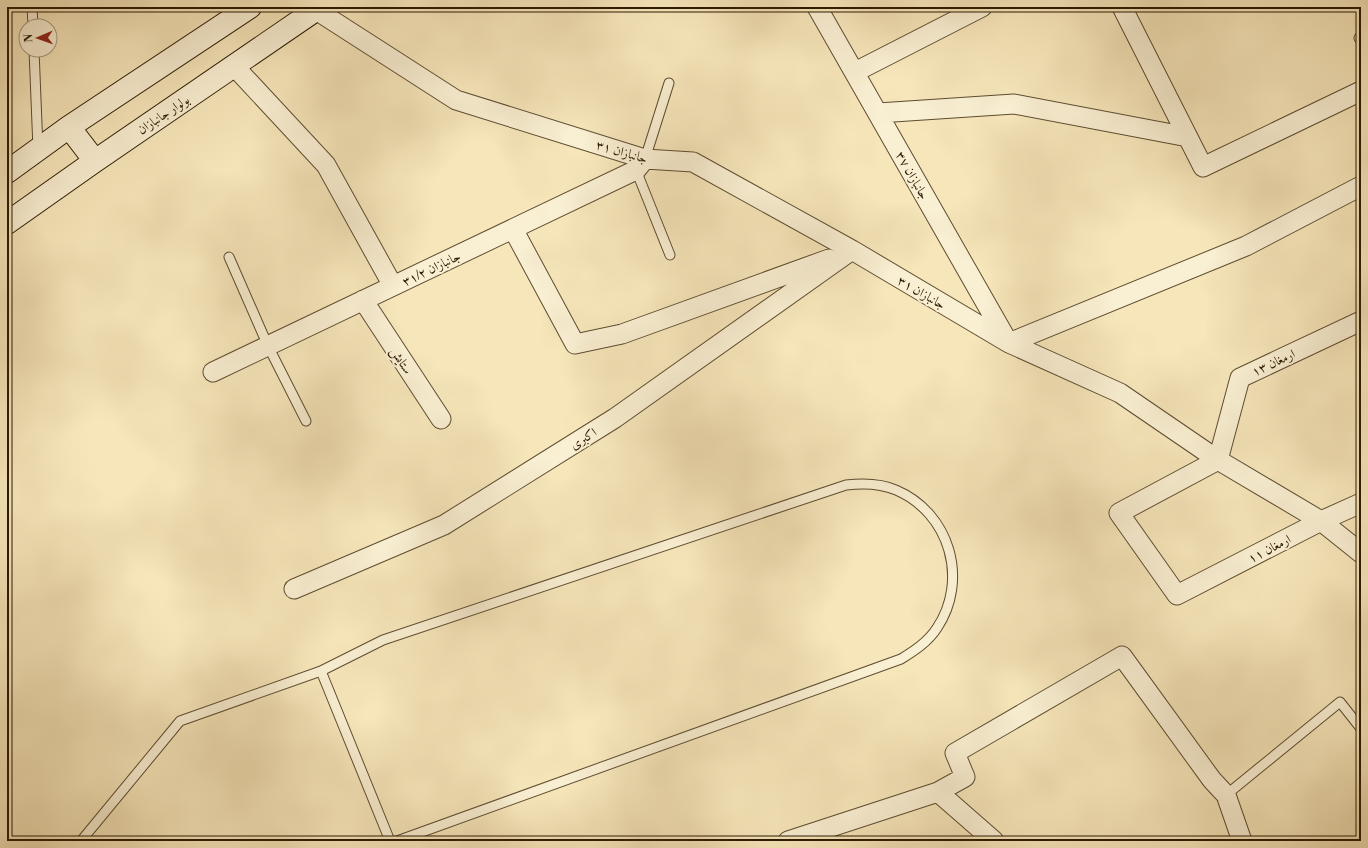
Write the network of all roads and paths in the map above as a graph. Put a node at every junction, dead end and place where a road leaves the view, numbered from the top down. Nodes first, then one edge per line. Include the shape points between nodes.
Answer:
1 (32, 7) edge
2 (250, 7) edge
3 (817, 7) edge
4 (982, 7) edge
5 (1122, 7) edge
6 (318, 9) edge
7 (33, 18) edge
8 (34, 58) edge
9 (234, 66) junction
10 (855, 72) junction
11 (669, 83) dead end
12 (1361, 91) edge
13 (878, 113) junction
14 (69, 128) junction
15 (1188, 137) junction
16 (38, 150) junction
17 (95, 161) junction
18 (641, 165) junction
19 (7, 172) edge
20 (1361, 186) edge
21 (7, 224) edge
22 (513, 229) junction
23 (852, 250) junction
24 (670, 255) dead end
25 (229, 257) dead end
26 (393, 286) junction
27 (363, 300) junction
28 (1361, 321) edge
29 (1009, 343) junction
30 (268, 346) junction
31 (214, 372) dead end
32 (441, 419) dead end
33 (306, 421) dead end
34 (1218, 460) junction
35 (1361, 503) edge
36 (1321, 521) junction
37 (1361, 553) edge
38 (294, 589) dead end
39 (321, 671) junction
40 (1361, 725) edge
41 (938, 792) junction
42 (1226, 794) junction
43 (800, 839) edge
44 (81, 841) edge
45 (390, 841) edge
46 (397, 841) edge
47 (994, 841) edge
48 (1242, 841) edge

1 - 7 lane
2 - 14 main road
3 - 10 street, جانبازان ۳۷
4 - 10 street
5 - 15 street
6 - 9 main road, بولوار جانبازان
6 - 18 street, جانبازان ۳۱ via 456,100
8 - 16 lane
9 - 17 main road, بولوار جانبازان
9 - 26 street via 326,165
10 - 13 street, جانبازان ۳۷
11 - 18 lane
12 - 15 street via 1203,167
13 - 15 street via 1014,104
13 - 29 street, جانبازان ۳۷
14 - 16 main road
14 - 17 main road
16 - 19 main road
17 - 21 main road, بولوار جانبازان
18 - 22 street, جانبازان ۳۱/۲
18 - 23 street, جانبازان ۳۱ via 693,162
18 - 24 lane
20 - 29 street via 1246,246
22 - 23 street via 575,344 622,334
22 - 26 street, جانبازان ۳۱/۲
23 - 29 street, جانبازان ۳۱
23 - 38 street, اکبری via 615,418 444,525
25 - 30 lane
26 - 27 street, جانبازان ۳۱/۲
27 - 30 street, جانبازان ۳۱/۲
27 - 32 street, ستایش
28 - 34 street, ارمغان ۱۳ via 1240,378
29 - 34 street, جانبازان ۳۱ via 1120,393
30 - 31 street, جانبازان ۳۱/۲
30 - 33 lane
34 - 36 street, جانبازان ۳۱
34 - 36 street, ارمغان ۱۱ via 1119,513 1177,595
35 - 36 street, ارمغان ۱۱
36 - 37 street, جانبازان ۳۱
39 - 44 lane via 180,721
39 - 45 lane
39 - 46 lane via 383,640 846,485 880,485 911,498 925,509 944,536 953,568 953,584 945,615 927,641 901,659
40 - 42 lane via 1359,726 1340,702
41 - 42 street via 965,777 955,753 1122,656 1212,780
41 - 43 street
41 - 47 street
42 - 48 street

